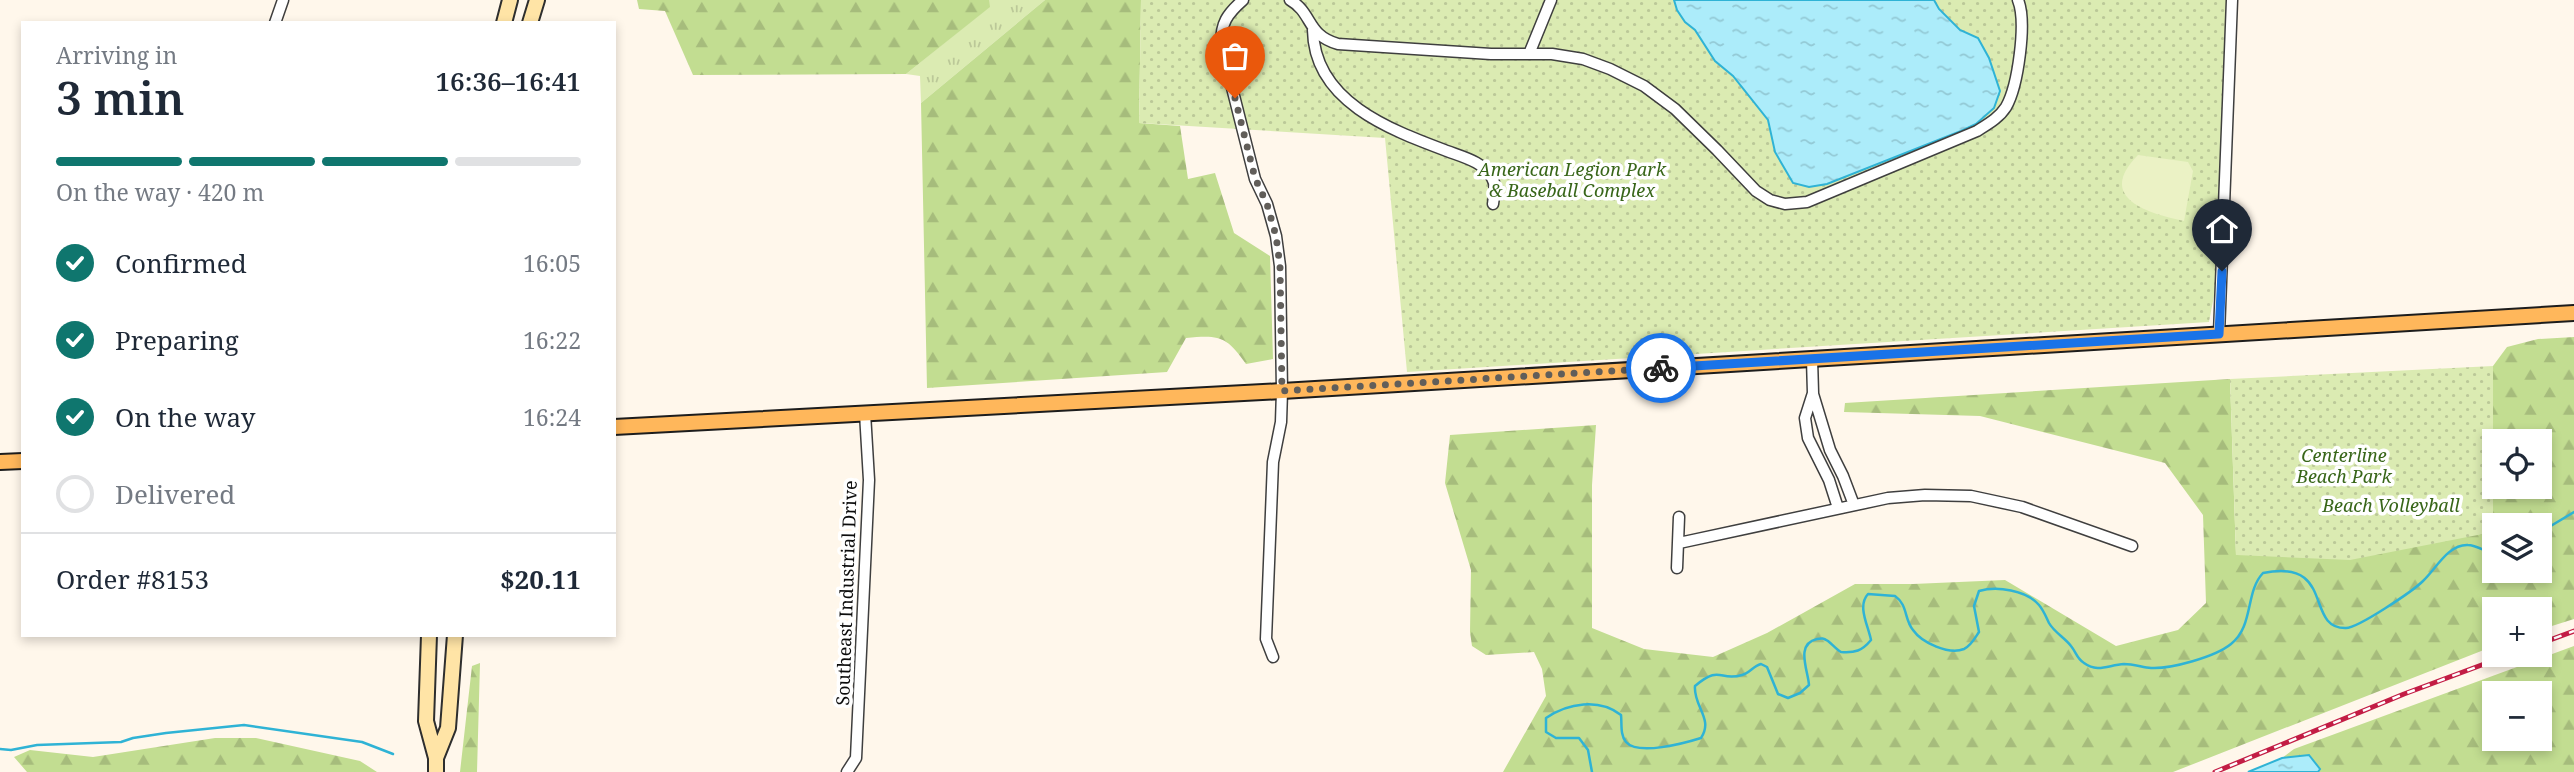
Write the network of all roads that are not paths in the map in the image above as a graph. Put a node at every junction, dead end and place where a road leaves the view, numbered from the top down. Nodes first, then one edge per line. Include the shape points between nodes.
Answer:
1 (283, 0) edge
2 (510, 0) edge
3 (537, 0) edge
4 (1242, 0) edge
5 (1290, 0) edge
6 (1551, 0) edge
7 (2018, 0) edge
8 (2232, 3) edge
9 (276, 21) edge
10 (505, 21) edge
11 (531, 21) edge
12 (1313, 30) junction
13 (1529, 54) junction
14 (1493, 204) dead end
15 (2574, 313) edge
16 (2219, 334) junction
17 (1812, 359) junction
18 (1282, 391) junction
19 (1813, 393) junction
20 (865, 413) junction
21 (616, 427) edge
22 (21, 461) edge
23 (0, 462) edge
24 (1854, 505) junction
25 (1838, 508) junction
26 (1679, 517) dead end
27 (1679, 543) junction
28 (2132, 545) dead end
29 (1677, 568) dead end
30 (429, 637) edge
31 (455, 637) edge
32 (1273, 657) dead end
33 (436, 765) edge
34 (848, 772) edge

1 - 9 street
2 - 10 main road
3 - 11 main road
4 - 18 street via 1228,12 1221,27 1221,44 1255,178 1276,236
5 - 12 street via 1298,4
6 - 13 street
7 - 13 street via 2022,28 2016,76 2006,107 1995,120 1807,202 1785,204 1756,191 1675,109 1644,86 1583,59
8 - 16 street
12 - 13 street via 1327,41 1361,46
12 - 14 street via 1319,60 1339,94 1377,122 1476,162 1494,180
15 - 16 main road
16 - 17 main road
17 - 18 main road
17 - 19 street
18 - 20 main road
18 - 32 street via 1269,542 1266,639
19 - 24 street via 1830,450
19 - 25 street via 1805,418 1808,438
20 - 21 main road
20 - 34 street, Southeast Industrial Drive via 869,480 856,758
22 - 23 main road
24 - 25 street
24 - 28 street via 1924,495 1971,496 2022,507
25 - 27 street
26 - 27 street
27 - 29 street
30 - 33 main road via 426,721
31 - 33 main road via 447,728

